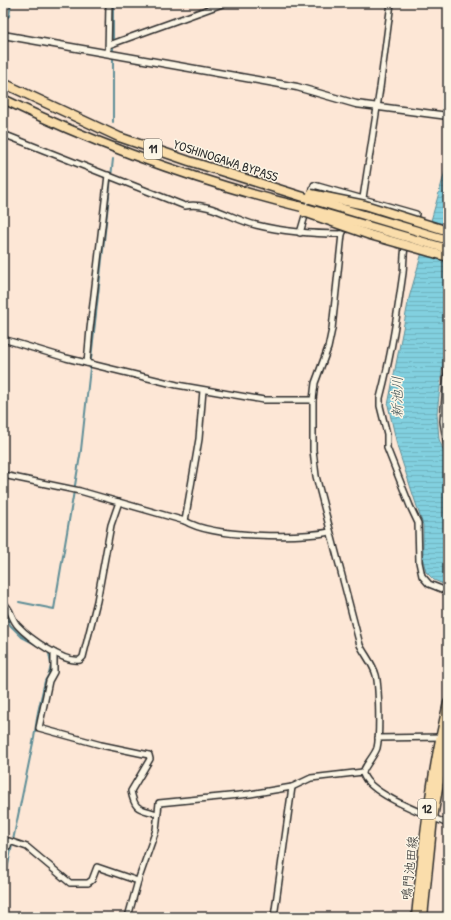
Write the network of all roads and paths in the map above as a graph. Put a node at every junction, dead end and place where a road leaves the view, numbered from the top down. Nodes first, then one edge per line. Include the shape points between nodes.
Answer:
1 (109, 3) edge
2 (225, 3) edge
3 (391, 3) edge
4 (3, 35) edge
5 (109, 45) junction
6 (108, 53) junction
7 (3, 83) edge
8 (3, 99) edge
9 (377, 107) junction
10 (448, 116) edge
11 (3, 134) edge
12 (108, 175) junction
13 (310, 197) junction
14 (363, 198) junction
15 (305, 210) junction
16 (448, 231) edge
17 (300, 232) junction
18 (342, 234) junction
19 (448, 240) edge
20 (448, 249) edge
21 (448, 257) edge
22 (3, 340) edge
23 (448, 362) edge
24 (87, 363) junction
25 (203, 390) junction
26 (314, 400) junction
27 (448, 452) edge
28 (3, 475) edge
29 (119, 502) junction
30 (185, 521) junction
31 (330, 532) junction
32 (448, 594) edge
33 (3, 603) edge
34 (54, 652) junction
35 (448, 703) edge
36 (448, 728) edge
37 (444, 737) edge
38 (378, 738) junction
39 (363, 772) junction
40 (292, 787) junction
41 (157, 814) junction
42 (430, 816) junction
43 (448, 824) edge
44 (3, 845) edge
45 (138, 881) junction
46 (128, 917) edge
47 (274, 917) edge
48 (416, 917) edge
49 (423, 917) edge

1 - 5 street
2 - 5 street
3 - 9 street
4 - 6 street
5 - 6 street
6 - 9 street via 297,88 332,99
7 - 13 main road, YOSHINOGAWA BYPASS / 11 via 119,137 284,191
8 - 15 main road, YOSHINOGAWA BYPASS / 11 via 42,118 143,159
9 - 10 street
9 - 14 street
11 - 12 street
12 - 17 street via 185,206 196,204 254,225
12 - 24 street
13 - 16 main road, 11, bridge via 365,205
13 - 19 main road, YOSHINOGAWA BYPASS / 11, bridge
14 - 17 street via 314,185
14 - 18 street
14 - 32 street via 416,214 403,252 403,272 392,347 380,406 387,434 387,448 418,523 422,576 430,584
15 - 20 main road, YOSHINOGAWA BYPASS / 11, bridge
15 - 21 main road, bridge via 370,235
17 - 18 street
18 - 26 street via 332,329 315,383
22 - 24 street
23 - 27 street via 442,422
24 - 25 street
25 - 26 street via 264,400
25 - 30 street via 199,440
26 - 31 street via 314,461
28 - 29 street
29 - 30 street
29 - 34 street via 111,525 97,601 83,657 77,661
30 - 31 street via 193,526 224,532 295,536
31 - 38 street via 360,645 377,679
33 - 34 street via 7,605 18,626
34 - 41 street via 54,672 49,680 39,728 149,755 150,759 131,791 137,808
35 - 37 main road, 鳴門池田線 / 12
36 - 37 main road, 鳴門池田線 / 12
37 - 38 street
37 - 42 main road, 鳴門池田線 / 12
38 - 39 street via 374,755
39 - 40 street via 311,778
39 - 42 street via 365,778 378,791
40 - 41 street via 159,803
40 - 47 street
41 - 45 street via 156,830
42 - 43 street
42 - 48 main road, 鳴門池田線 / 12
42 - 49 main road, 鳴門池田線 / 12
44 - 45 street via 8,846 9,841 27,847 70,883 88,883 92,880 97,867
45 - 46 street

